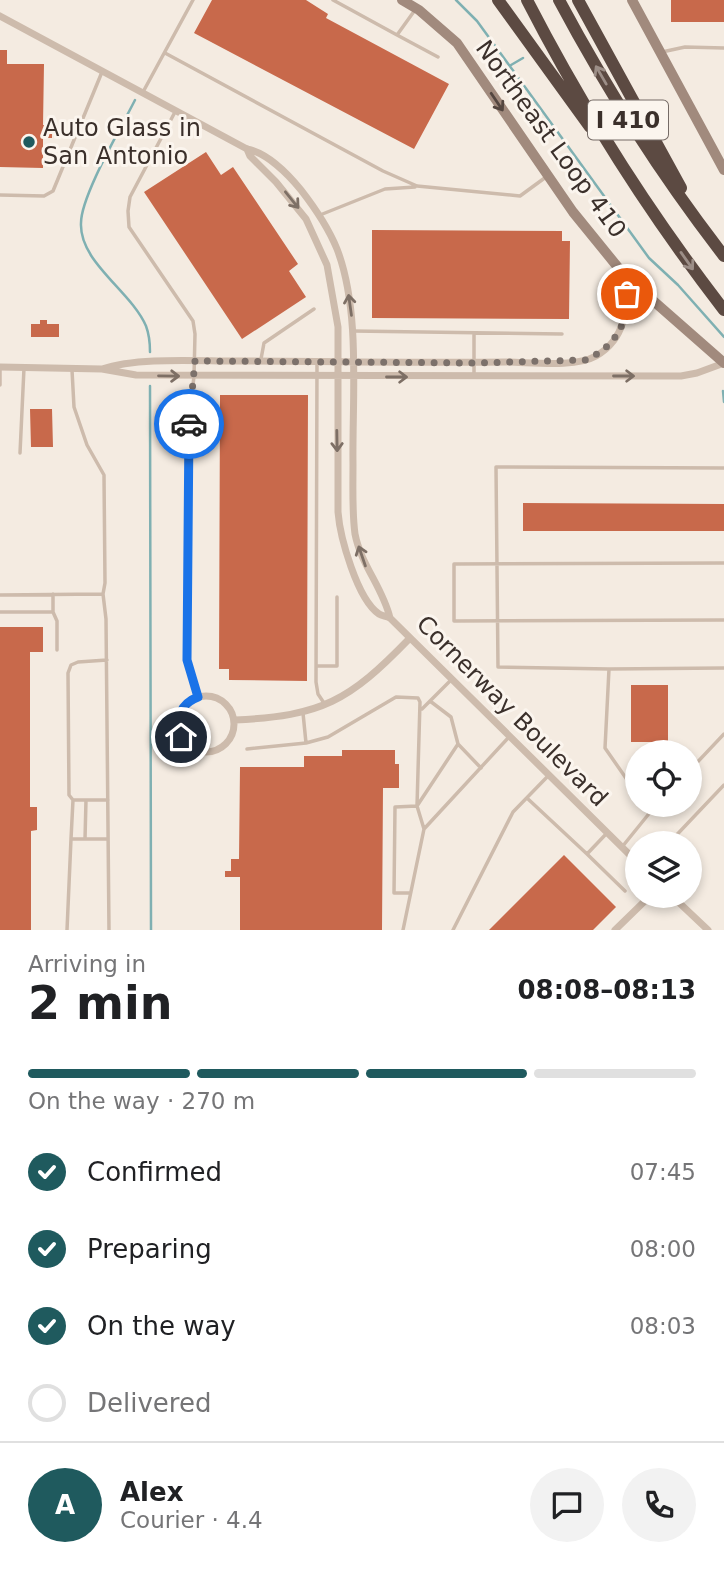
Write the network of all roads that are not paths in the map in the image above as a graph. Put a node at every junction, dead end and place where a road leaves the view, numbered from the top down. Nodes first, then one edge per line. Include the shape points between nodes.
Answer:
1 (192, 0) edge
2 (333, 0) edge
3 (402, 0) edge
4 (498, 0) edge
5 (508, 0) edge
6 (527, 0) edge
7 (559, 0) edge
8 (578, 0) edge
9 (632, 0) edge
10 (416, 8) junction
11 (0, 16) edge
12 (397, 35) junction
13 (724, 48) edge
14 (660, 52) junction
15 (165, 53) junction
16 (538, 54) junction
17 (438, 57) dead end
18 (102, 71) junction
19 (143, 92) junction
20 (176, 110) junction
21 (247, 149) junction
22 (724, 170) edge
23 (548, 176) junction
24 (417, 186) junction
25 (0, 195) edge
26 (650, 210) junction
27 (320, 215) junction
28 (707, 234) junction
29 (724, 256) edge
30 (626, 277) junction
31 (314, 309) dead end
32 (724, 310) edge
33 (353, 331) junction
34 (474, 334) junction
35 (562, 334) dead end
36 (586, 360) junction
37 (195, 361) junction
38 (261, 361) junction
39 (317, 361) junction
40 (336, 361) junction
41 (352, 362) junction
42 (474, 363) junction
43 (724, 363) edge
44 (0, 367) edge
45 (24, 367) junction
46 (72, 368) junction
47 (102, 369) junction
48 (194, 376) junction
49 (587, 376) junction
50 (316, 377) junction
51 (336, 377) junction
52 (352, 377) junction
53 (474, 377) junction
54 (0, 385) edge
55 (20, 453) dead end
56 (724, 468) edge
57 (724, 563) edge
58 (497, 565) junction
59 (53, 594) junction
60 (103, 594) junction
61 (0, 595) edge
62 (337, 597) dead end
63 (0, 612) edge
64 (53, 612) junction
65 (390, 618) junction
66 (724, 620) edge
67 (498, 621) junction
68 (409, 639) junction
69 (57, 650) dead end
70 (107, 660) junction
71 (316, 666) junction
72 (724, 668) edge
73 (609, 669) junction
74 (451, 680) junction
75 (198, 697) junction
76 (430, 701) junction
77 (325, 705) junction
78 (420, 711) junction
79 (303, 713) junction
80 (235, 720) junction
81 (724, 734) edge
82 (509, 737) junction
83 (306, 743) junction
84 (458, 744) junction
85 (247, 749) dead end
86 (702, 757) edge
87 (481, 768) junction
88 (548, 775) junction
89 (625, 776) edge
90 (724, 785) edge
91 (528, 799) junction
92 (73, 800) junction
93 (86, 800) junction
94 (108, 800) junction
95 (417, 806) junction
96 (646, 817) edge
97 (424, 829) junction
98 (680, 831) edge
99 (608, 833) junction
100 (71, 839) junction
101 (85, 839) junction
102 (108, 839) junction
103 (622, 847) junction
104 (625, 850) edge
105 (587, 854) junction
106 (625, 891) dead end
107 (411, 894) junction
108 (638, 908) edge
109 (685, 908) edge
110 (67, 930) edge
111 (109, 930) edge
112 (403, 930) edge
113 (453, 930) edge
114 (615, 930) edge
115 (708, 930) edge

1 - 15 lane
2 - 12 lane
3 - 10 main road, Northeast Loop 410
4 - 16 highway
5 - 16 highway
6 - 26 highway, I 410 via 563,69
28 -> 7 highway, I 410 via 624,114
8 - 28 highway
9 - 14 main road
10 - 12 lane
10 -> 23 main road, Northeast Loop 410 via 457,43
11 - 18 street, Cornerway Boulevard
12 - 17 lane
13 - 14 lane
14 - 22 main road
15 - 19 lane
15 - 24 lane
16 - 26 highway
18 - 19 street, Cornerway Boulevard
18 - 25 lane via 53,191 44,196
19 - 20 street, Cornerway Boulevard
20 - 21 street, Cornerway Boulevard
20 - 37 lane via 130,197 128,220 193,321
21 - 27 street, Cornerway Boulevard via 281,169
21 -> 40 street, Cornerway Boulevard via 293,201 316,238 333,289
23 - 24 lane via 520,196
23 - 30 main road, Northeast Loop 410
24 - 27 lane via 385,189
26 -> 32 highway, I 410
33 -> 27 street, Cornerway Boulevard via 345,276
28 - 29 highway, I 410
30 - 36 street via 627,312 618,334
30 - 43 main road, Northeast Loop 410
31 - 38 lane via 264,344
33 - 34 lane
33 - 41 street, Cornerway Boulevard
34 - 35 lane
34 - 42 lane
36 - 42 street
36 - 49 street
37 - 38 street
37 - 47 street via 117,364
37 - 48 lane
38 - 39 street
39 - 40 street
39 - 50 lane
40 - 41 street
40 - 51 street, Cornerway Boulevard
41 - 42 street
41 - 52 street, Cornerway Boulevard
42 - 53 lane
49 -> 43 street via 681,376
44 - 45 street
44 - 54 lane
45 - 46 street
45 - 55 lane
46 - 47 street
46 - 60 lane via 74,407 104,475
47 -> 48 street via 116,374
48 - 50 street
48 - 75 lane via 189,420 187,660
49 - 53 street
50 - 51 street
50 - 71 lane
51 - 52 street
51 -> 65 street, Cornerway Boulevard via 340,533 362,590 379,614
52 -> 53 street
65 -> 52 street, Cornerway Boulevard via 356,536
56 - 58 lane via 496,467
57 - 58 lane
58 - 67 lane
58 - 67 lane via 454,564 454,621
59 - 60 lane
59 - 61 lane
59 - 64 lane
60 - 70 lane
62 - 71 lane via 337,666
63 - 64 lane
64 - 69 lane
65 - 68 street, Cornerway Boulevard
66 - 67 lane
67 - 73 lane via 498,667
68 - 74 street, Cornerway Boulevard
68 - 77 street via 362,684
70 - 92 lane via 78,662 68,673 68,795
70 - 94 lane
71 - 77 lane via 318,694
72 - 73 lane
73 - 89 lane via 605,747
74 - 76 lane
74 - 82 street, Cornerway Boulevard
75 - 80 street via 220,699
75 - 80 street via 186,703 178,719 187,745 205,752 224,746
76 - 78 lane
76 - 84 lane via 451,717
77 - 79 street
78 - 83 lane via 418,698 396,697 328,737
78 - 95 lane
79 - 80 street
79 - 83 lane
81 - 86 lane
82 - 87 lane
82 - 88 street, Cornerway Boulevard
83 - 85 lane
84 - 87 lane
84 - 95 lane
87 - 97 lane
88 - 91 lane
88 - 99 street, Cornerway Boulevard
90 - 98 lane
91 - 105 lane
91 - 113 lane via 513,812
92 - 93 lane
92 - 100 lane
93 - 94 lane
93 - 101 lane
94 - 102 lane
95 - 97 lane
95 - 107 lane via 395,807 394,893
96 - 103 lane
97 - 107 lane
99 - 103 street, Cornerway Boulevard
99 - 105 lane
100 - 101 lane
100 - 110 lane
101 - 102 lane
102 - 111 lane
103 - 104 street, Cornerway Boulevard
105 - 106 lane
107 - 112 lane
108 - 114 street
109 - 115 street

